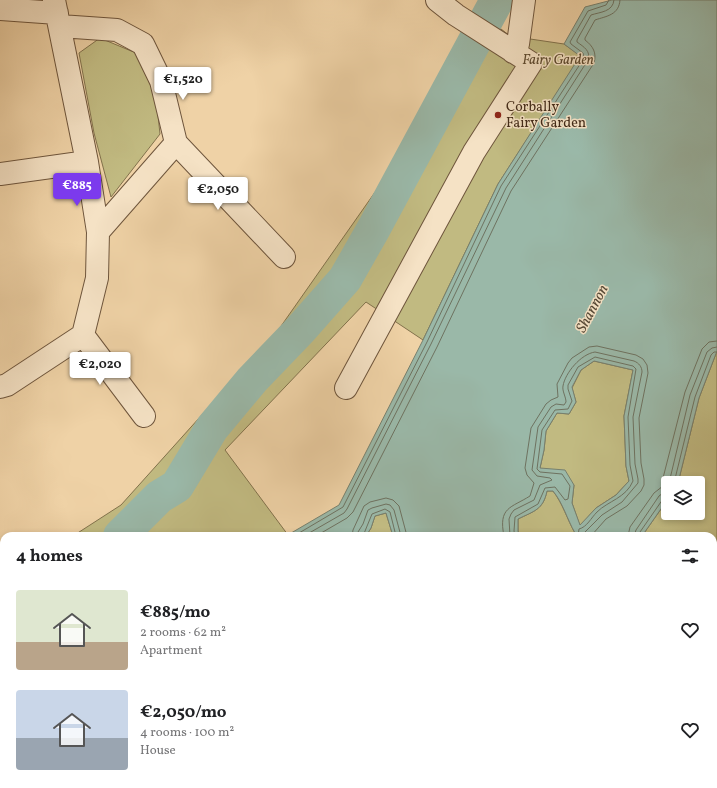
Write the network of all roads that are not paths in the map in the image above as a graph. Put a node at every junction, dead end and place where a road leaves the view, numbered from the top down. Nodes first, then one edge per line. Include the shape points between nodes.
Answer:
1 (437, 0) edge
2 (524, 0) edge
3 (0, 9) edge
4 (57, 13) edge
5 (513, 52) junction
6 (176, 143) junction
7 (87, 162) junction
8 (0, 174) edge
9 (98, 232) junction
10 (284, 257) dead end
11 (83, 335) junction
12 (0, 387) edge
13 (346, 388) dead end
14 (144, 416) dead end

1 - 5 street
2 - 5 street via 518,44
3 - 4 street
4 - 6 street via 117,30 143,44 161,81
4 - 7 street
5 - 13 street via 531,63 474,152
6 - 9 street
6 - 10 street
7 - 8 street
7 - 9 street
9 - 11 street via 97,278
11 - 12 street via 7,385
11 - 14 street

